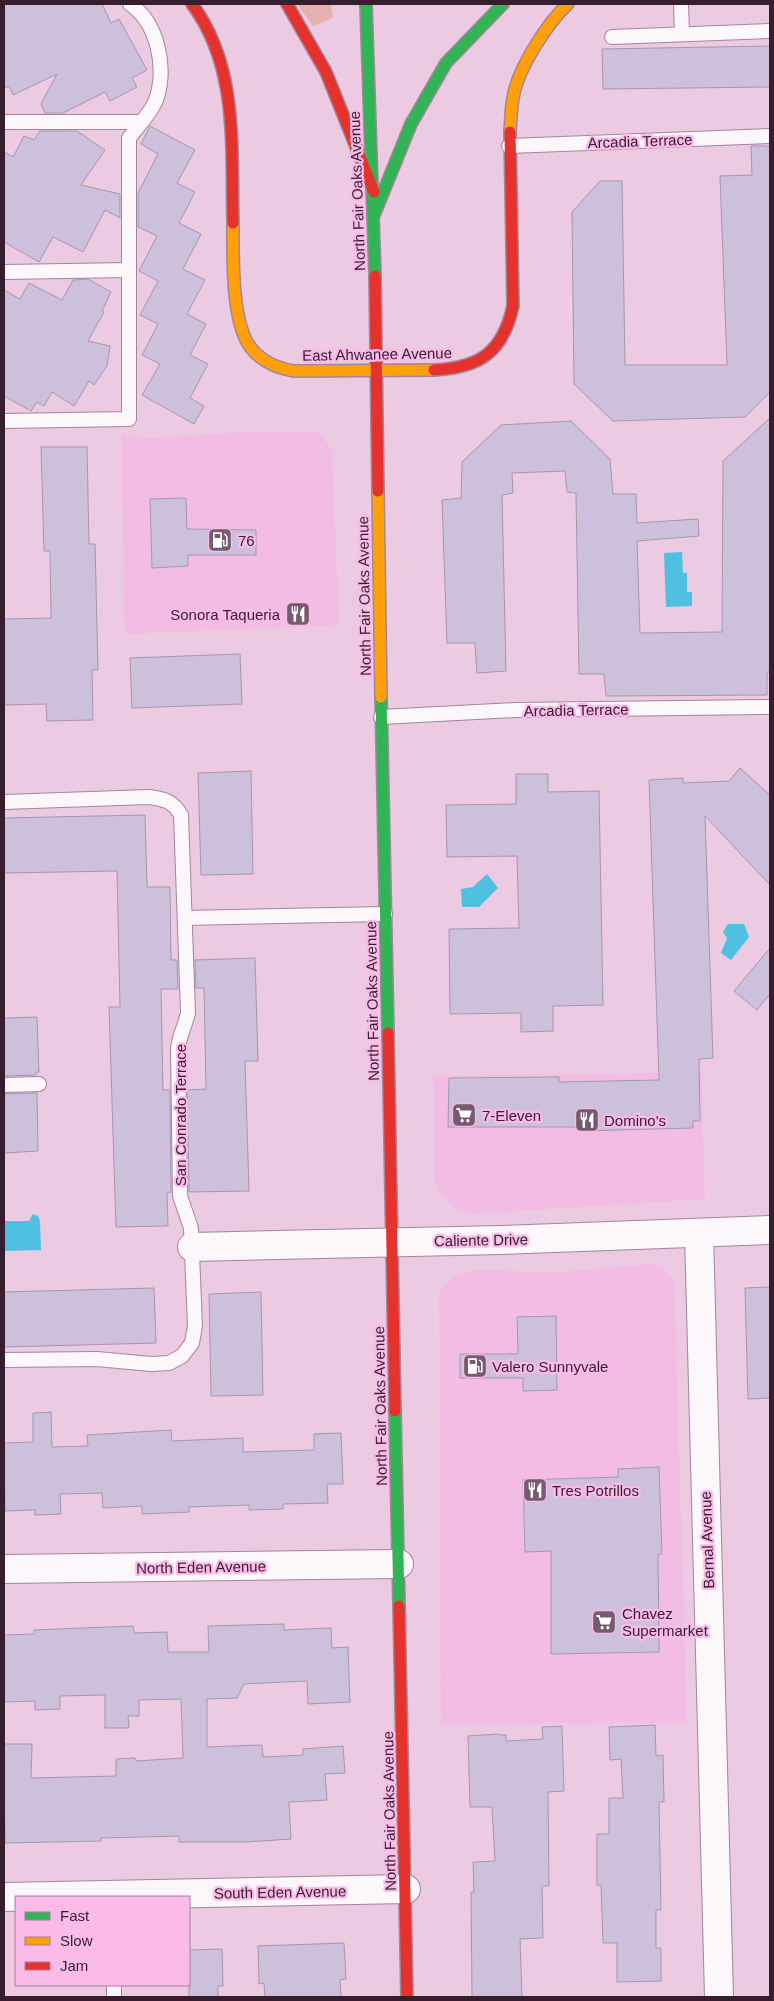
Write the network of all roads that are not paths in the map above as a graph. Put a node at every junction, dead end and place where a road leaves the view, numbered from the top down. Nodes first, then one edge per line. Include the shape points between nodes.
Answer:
1 (130, 4) edge
2 (192, 4) edge
3 (287, 4) edge
4 (366, 4) edge
5 (503, 4) edge
6 (568, 4) edge
7 (681, 4) edge
8 (770, 31) edge
9 (682, 34) junction
10 (612, 37) dead end
11 (4, 122) edge
12 (140, 122) junction
13 (770, 136) edge
14 (509, 146) junction
15 (374, 192) junction
16 (374, 215) junction
17 (129, 270) junction
18 (4, 272) edge
19 (376, 372) junction
20 (4, 421) edge
21 (770, 707) edge
22 (381, 717) junction
23 (4, 802) edge
24 (385, 914) junction
25 (185, 918) junction
26 (39, 1084) dead end
27 (4, 1085) edge
28 (770, 1230) edge
29 (699, 1233) junction
30 (392, 1242) junction
31 (192, 1247) junction
32 (4, 1360) edge
33 (399, 1564) junction
34 (4, 1569) edge
35 (406, 1889) junction
36 (150, 1896) edge
37 (407, 1997) edge
38 (719, 1997) edge

1 - 12 lane via 139,10 152,29 158,49 160,74 156,100
2 - 19 main road, East Ahwanee Avenue via 213,39 230,98 234,289 244,336 262,359 278,368 310,372
3 - 15 main road via 312,41
4 - 15 main road, North Fair Oaks Avenue
5 - 16 main road via 446,63 410,124
6 - 14 main road, East Ahwanee Avenue via 557,14 531,53 514,92
7 - 9 lane
8 - 9 lane
9 - 10 lane
11 - 12 lane
12 - 17 lane via 129,138
13 - 14 lane, Arcadia Terrace
14 - 19 main road, East Ahwanee Avenue via 513,306 510,327 501,344 470,366
15 - 16 main road, North Fair Oaks Avenue
16 - 19 main road, North Fair Oaks Avenue
17 - 18 lane
17 - 20 lane via 129,419
19 - 22 main road, North Fair Oaks Avenue
21 - 22 lane, Arcadia Terrace via 525,710
22 - 24 main road, North Fair Oaks Avenue
23 - 25 lane, San Conrado Terrace via 149,797 165,799 175,805 181,815 183,833
24 - 25 lane
24 - 30 main road, North Fair Oaks Avenue
25 - 31 lane, San Conrado Terrace via 188,1013 178,1043 180,1196 191,1228
26 - 27 lane
28 - 29 street, Caliente Drive
29 - 30 street, Caliente Drive
29 - 38 street, Bernal Avenue
30 - 31 street, Caliente Drive
30 - 33 main road, North Fair Oaks Avenue
31 - 32 lane, San Conrado Terrace via 195,1326 192,1343 182,1356 169,1363 151,1364 97,1359
33 - 34 street, North Eden Avenue
33 - 35 main road, North Fair Oaks Avenue
35 - 36 street, South Eden Avenue
35 - 37 main road, North Fair Oaks Avenue

